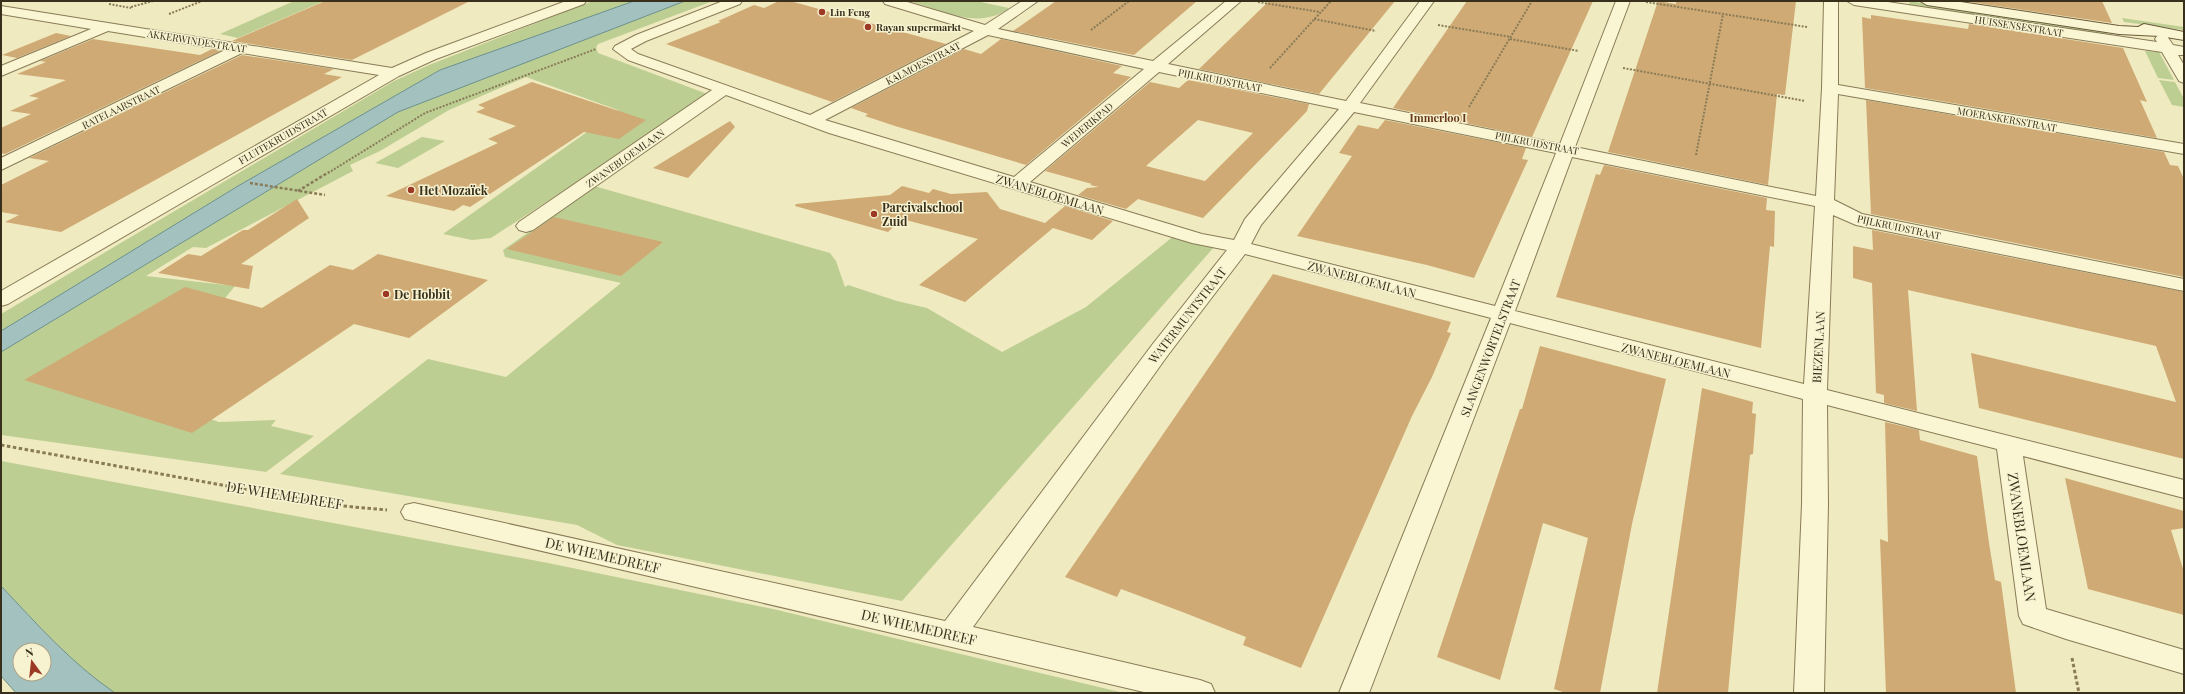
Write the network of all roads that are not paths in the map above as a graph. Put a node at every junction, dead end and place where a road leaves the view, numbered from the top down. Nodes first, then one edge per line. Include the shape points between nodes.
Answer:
1 (579, 1) edge
2 (735, 1) edge
3 (890, 1) edge
4 (1031, 1) edge
5 (1234, 1) edge
6 (1427, 1) edge
7 (1623, 1) edge
8 (1831, 1) edge
9 (1854, 1) edge
10 (1927, 1) edge
11 (1968, 1) edge
12 (1, 10) edge
13 (107, 27) junction
14 (987, 30) junction
15 (2157, 32) junction
16 (2184, 36) edge
17 (241, 48) junction
18 (2168, 48) junction
19 (2184, 51) edge
20 (1157, 67) junction
21 (1, 71) edge
22 (394, 73) junction
23 (2184, 78) edge
24 (723, 90) junction
25 (1829, 97) junction
26 (1351, 105) junction
27 (812, 120) junction
28 (1567, 149) junction
29 (2184, 150) edge
30 (1, 165) edge
31 (1017, 184) junction
32 (1825, 203) junction
33 (526, 226) dead end
34 (1240, 247) junction
35 (2184, 285) edge
36 (1, 300) edge
37 (1502, 316) junction
38 (1815, 395) junction
39 (2008, 445) junction
40 (2184, 489) edge
41 (414, 512) road end
42 (952, 634) junction
43 (2184, 662) edge
44 (1200, 693) edge
45 (1354, 693) edge
46 (1809, 693) edge

1 - 22 street, FLUITEKRUIDSTRAAT via 431,56
2 - 24 street, ZWANEBLOEMLAAN via 641,38 620,49 633,57
3 - 14 street, PIJLKRUIDSTRAAT
4 - 14 street, KALMOESSTRAAT
5 - 20 street, WEDERIKPAD
6 - 26 street, WATERMUNTSTRAAT
7 - 28 street, SLANGENWORTELSTRAAT
8 - 25 street, BIEZENLAAN
9 - 18 street, HUISSENSESTRAAT
10 - 15 street, HUISSENSESTRAAT via 2119,30
11 - 15 street, HUISSENSESTRAAT via 2115,22
12 - 13 street, AKKERWINDESTRAAT
13 - 17 street, AKKERWINDESTRAAT
13 - 21 street
14 - 20 street, PIJLKRUIDSTRAAT
14 - 27 street, KALMOESSTRAAT
15 - 16 street, HUISSENSESTRAAT
15 - 18 street
17 - 22 street, AKKERWINDESTRAAT
17 - 30 street, RATELAARSTRAAT
18 - 19 street, HUISSENSESTRAAT
18 - 23 street
20 - 26 street, PIJLKRUIDSTRAAT
20 - 31 street, WEDERIKPAD
22 - 36 street, FLUITEKRUIDSTRAAT
24 - 27 street, ZWANEBLOEMLAAN
24 - 33 street, ZWANEBLOEMLAAN
25 - 29 street, MOERASKERSSTRAAT
25 - 32 street, BIEZENLAAN
26 - 28 street, PIJLKRUIDSTRAAT
26 - 34 street, WATERMUNTSTRAAT via 1252,223
27 - 31 street, ZWANEBLOEMLAAN
28 - 32 street, PIJLKRUIDSTRAAT
28 - 37 street, SLANGENWORTELSTRAAT
31 - 34 street, ZWANEBLOEMLAAN via 1199,239
32 - 35 street, PIJLKRUIDSTRAAT via 1856,219
32 - 38 street, BIEZENLAAN
34 - 37 street, ZWANEBLOEMLAAN
34 - 42 street, WATERMUNTSTRAAT via 1160,350
37 - 38 street, ZWANEBLOEMLAAN
37 - 45 street, SLANGENWORTELSTRAAT
38 - 39 street, ZWANEBLOEMLAAN
38 - 46 street, BIEZENLAAN via 1815,504
39 - 40 street, ZWANEBLOEMLAAN
39 - 43 street, ZWANEBLOEMLAAN via 2033,616
41 - 42 street, DE WHEMEDREEF
42 - 44 street, DE WHEMEDREEF

